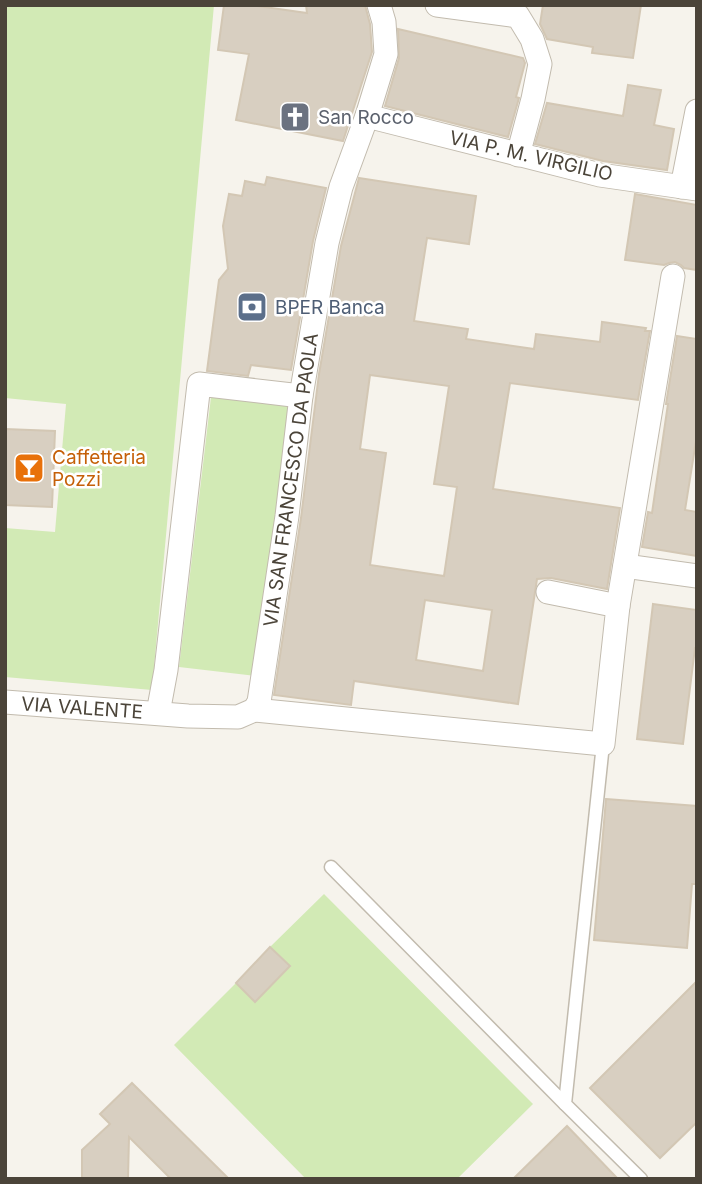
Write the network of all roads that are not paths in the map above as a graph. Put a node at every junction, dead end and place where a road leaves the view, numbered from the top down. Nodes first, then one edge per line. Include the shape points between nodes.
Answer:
1 (379, 5) edge
2 (437, 5) edge
3 (697, 111) edge
4 (367, 117) junction
5 (518, 155) junction
6 (690, 188) edge
7 (673, 276) dead end
8 (301, 396) junction
9 (625, 566) junction
10 (697, 576) edge
11 (548, 592) dead end
12 (618, 606) junction
13 (5, 702) edge
14 (254, 710) junction
15 (158, 713) junction
16 (603, 744) junction
17 (331, 867) dead end
18 (565, 1104) junction
19 (640, 1179) edge

1 - 4 street, VIA SAN FRANCESCO DA PAOLA via 386,54
2 - 5 street via 518,16 532,39 540,64
3 - 6 street
4 - 5 street, VIA P. M. VIRGILIO
4 - 8 street, VIA SAN FRANCESCO DA PAOLA via 341,187 327,243
5 - 6 street, VIA P. M. VIRGILIO via 600,175
7 - 9 street
8 - 14 street, VIA SAN FRANCESCO DA PAOLA via 266,658
8 - 15 street via 199,384
9 - 10 street
9 - 12 street
11 - 12 street
12 - 16 street
13 - 15 street, VIA VALENTE
14 - 15 street via 238,717
14 - 16 street
16 - 18 lane
17 - 18 lane
18 - 19 lane

